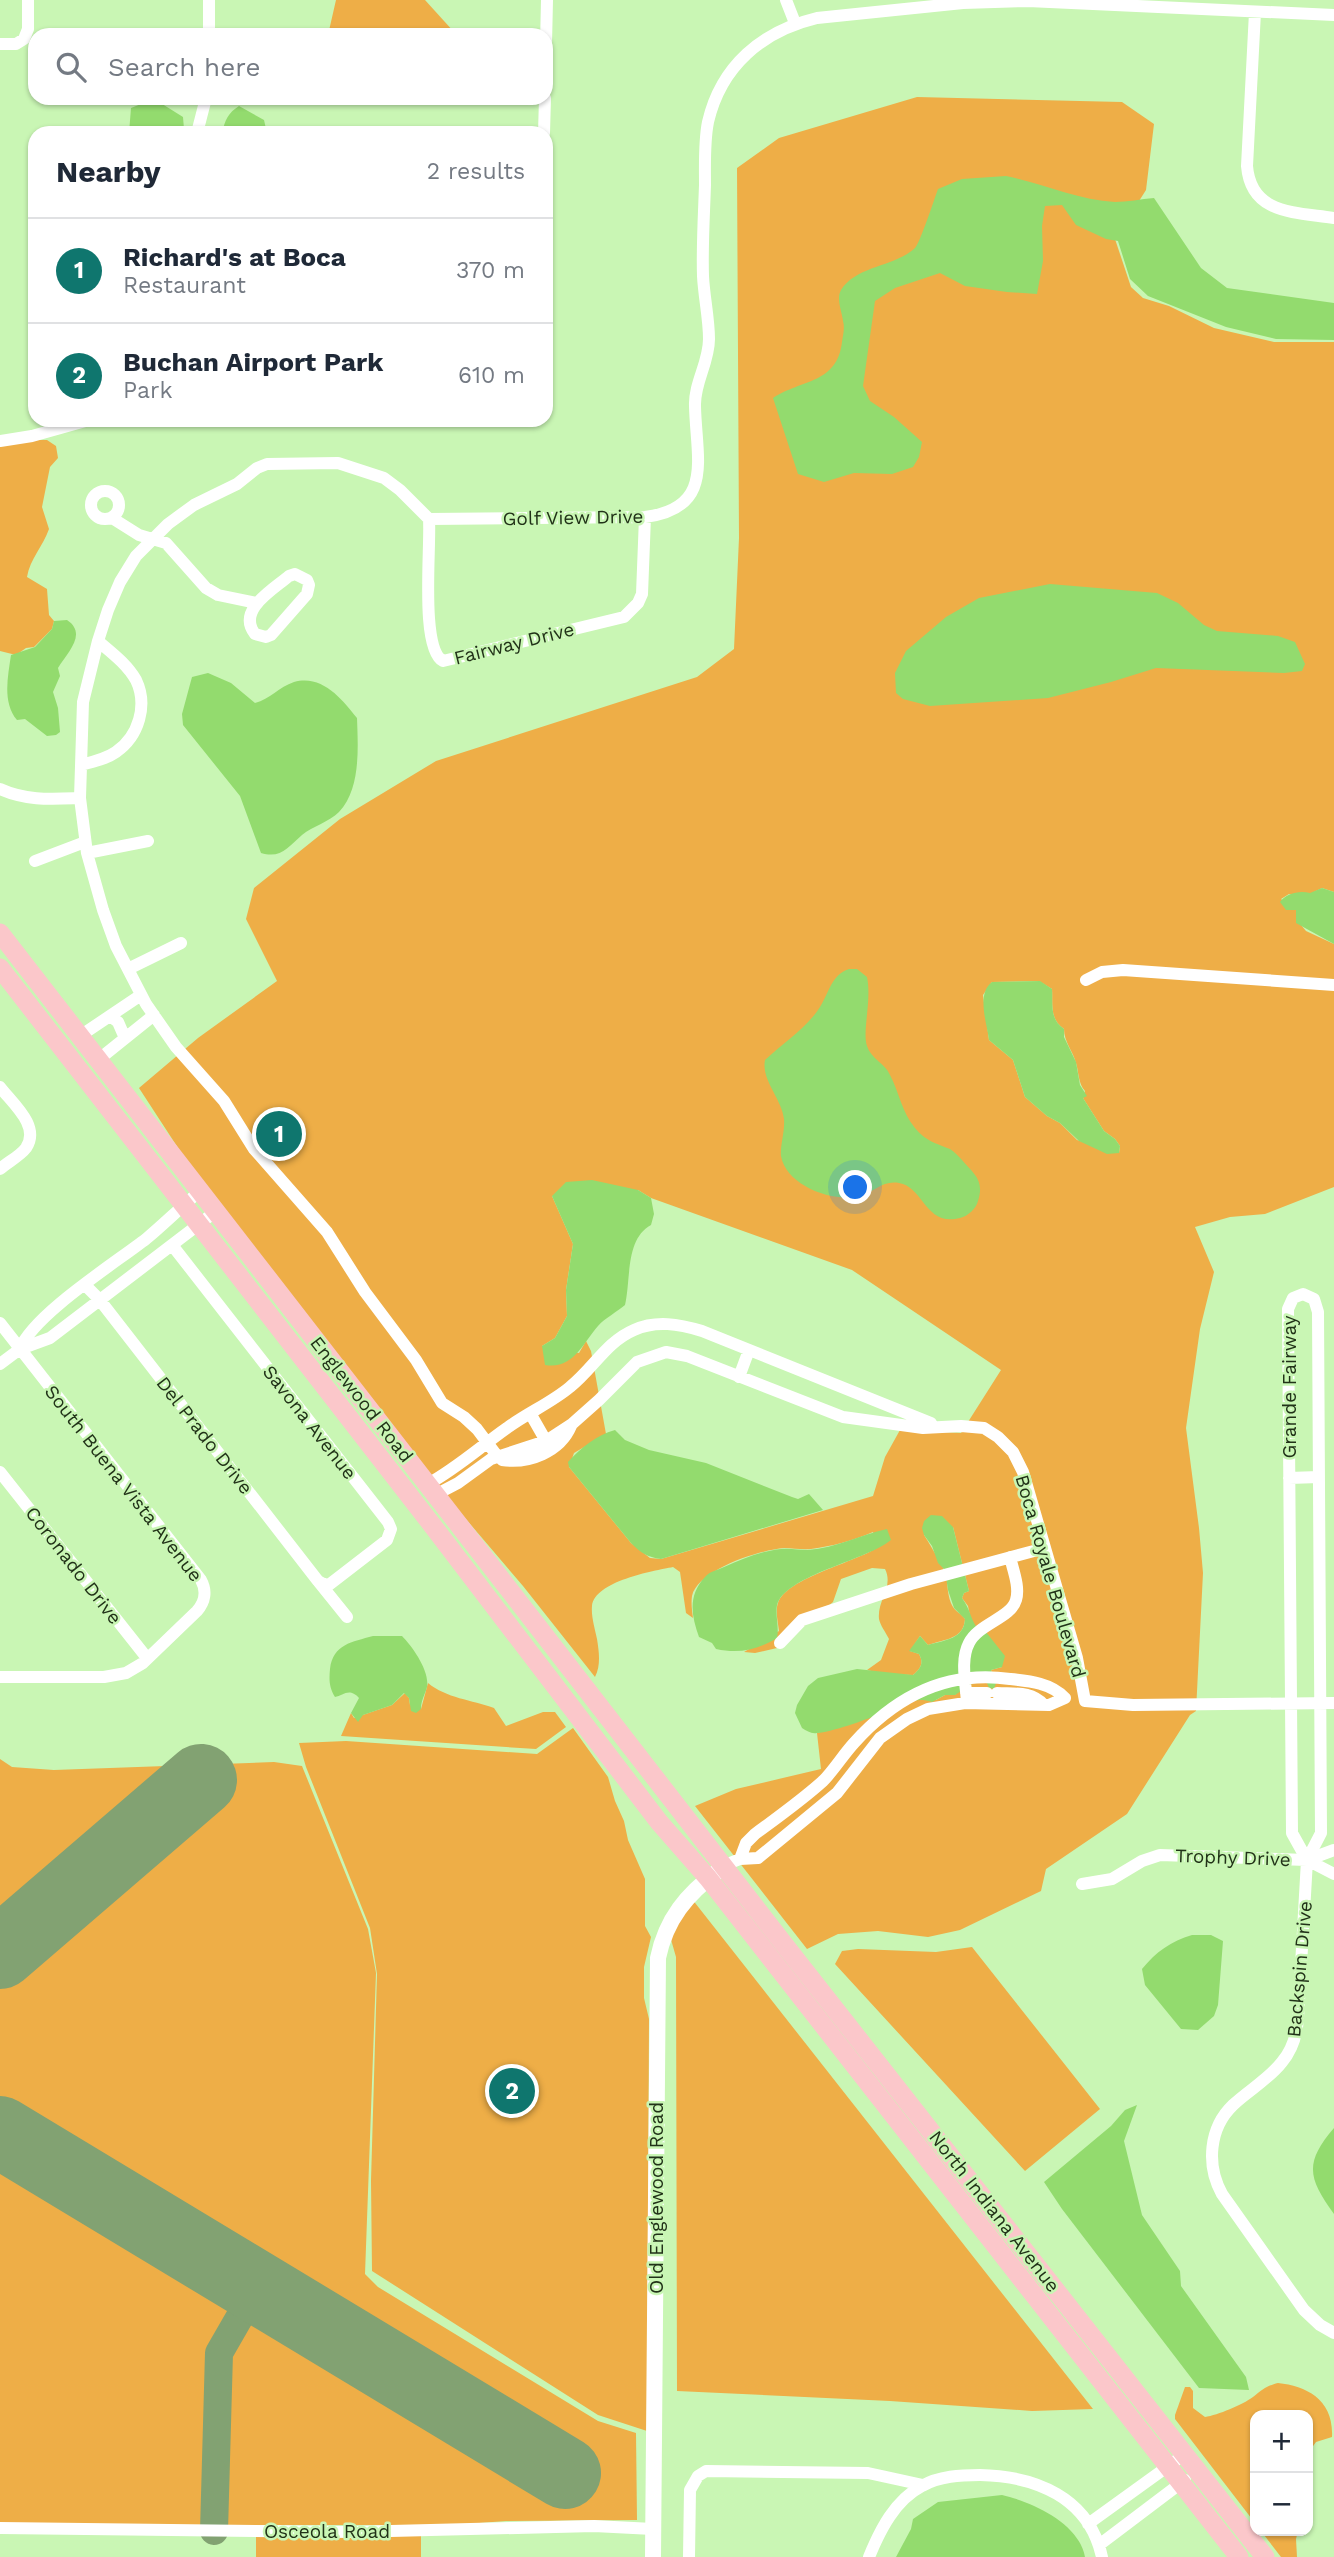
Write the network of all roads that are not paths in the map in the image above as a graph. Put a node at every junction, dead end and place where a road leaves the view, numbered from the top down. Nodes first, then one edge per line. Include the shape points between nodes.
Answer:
1 (28, 0) edge
2 (209, 0) edge
3 (547, 0) edge
4 (786, 0) edge
5 (1146, 2) edge
6 (1255, 12) junction
7 (1334, 15) edge
8 (794, 23) junction
9 (209, 28) edge
10 (546, 28) edge
11 (0, 44) edge
12 (204, 105) edge
13 (545, 105) edge
14 (199, 126) edge
15 (544, 126) edge
16 (1334, 218) edge
17 (64, 427) edge
18 (0, 441) edge
19 (645, 517) junction
20 (112, 518) dead end
21 (429, 519) junction
22 (153, 538) junction
23 (256, 603) junction
24 (98, 641) junction
25 (81, 765) junction
26 (0, 789) edge
27 (80, 798) junction
28 (148, 841) dead end
29 (86, 847) junction
30 (35, 861) dead end
31 (0, 933) edge
32 (181, 943) dead end
33 (0, 968) edge
34 (128, 969) junction
35 (1086, 980) dead end
36 (1334, 985) edge
37 (141, 995) junction
38 (154, 1015) junction
39 (110, 1016) junction
40 (125, 1038) junction
41 (89, 1048) junction
42 (73, 1062) junction
43 (0, 1087) edge
44 (0, 1169) edge
45 (199, 1192) junction
46 (184, 1205) junction
47 (215, 1212) junction
48 (200, 1225) junction
49 (173, 1245) junction
50 (85, 1285) junction
51 (99, 1299) junction
52 (0, 1323) edge
53 (20, 1349) junction
54 (749, 1350) junction
55 (0, 1364) edge
56 (739, 1377) junction
57 (530, 1413) junction
58 (348, 1417) junction
59 (572, 1424) junction
60 (941, 1427) junction
61 (547, 1441) junction
62 (488, 1443) junction
63 (495, 1458) junction
64 (0, 1472) edge
65 (1289, 1478) junction
66 (1319, 1478) junction
67 (433, 1489) junction
68 (1045, 1548) junction
69 (1010, 1557) junction
70 (321, 1583) junction
71 (347, 1617) dead end
72 (780, 1643) dead end
73 (148, 1658) junction
74 (0, 1677) edge
75 (965, 1678) junction
76 (1022, 1687) junction
77 (966, 1698) junction
78 (1065, 1698) junction
79 (1085, 1701) junction
80 (1291, 1703) junction
81 (1327, 1703) edge
82 (1044, 1705) junction
83 (1334, 1850) edge
84 (1307, 1860) junction
85 (733, 1862) junction
86 (1334, 1874) edge
87 (709, 1878) junction
88 (1082, 1884) dead end
89 (1334, 2333) edge
90 (1185, 2454) junction
91 (1168, 2466) junction
92 (1198, 2470) junction
93 (1181, 2482) junction
94 (923, 2485) junction
95 (1088, 2524) junction
96 (0, 2528) edge
97 (653, 2529) junction
98 (1100, 2551) edge
99 (653, 2557) edge
100 (689, 2557) edge
101 (869, 2557) edge
102 (1239, 2557) edge
103 (1265, 2557) edge

1 - 11 street via 24,40
2 - 9 street
3 - 10 street
4 - 8 street
5 - 6 street, Golf View Drive
5 - 8 street, Golf View Drive via 963,3
6 - 7 street, Golf View Drive
6 - 16 street via 1247,166 1250,184 1273,207
8 - 19 street, Golf View Drive via 741,58 723,81 713,106 706,147 703,273 709,344 696,392 697,481 675,510
12 - 14 street
13 - 15 street
17 - 18 street
19 - 21 street, Golf View Drive
19 - 21 street, Fairway Drive via 642,594 624,617 443,661 432,646 428,624
20 - 22 street via 139,536
21 - 22 street via 384,478 338,463 277,463 257,468 237,484 194,505
22 - 23 street via 166,543 206,589
22 - 24 street via 120,582
23 - 23 street via 251,630 259,636 271,635 307,594 309,585 300,575 289,576
24 - 25 street via 83,702
24 - 25 street via 136,680 141,713 127,743 103,759
25 - 27 street
26 - 27 street via 36,800
27 - 29 street
28 - 29 street
29 - 30 street
29 - 34 street via 103,910
31 - 41 main road, Englewood Road
32 - 34 street
33 - 42 main road, Englewood Road
34 - 37 street
35 - 36 street via 1102,972 1123,970
37 - 38 street
37 - 39 street
38 - 40 street
38 - 62 street via 224,1101 254,1149 327,1233 442,1403 464,1417
39 - 40 street
39 - 41 street
40 - 41 street
41 - 42 main road
41 - 45 main road, Englewood Road
42 - 46 main road, Englewood Road
43 - 44 street via 27,1121 30,1132 23,1150
45 - 46 street
45 - 47 main road, Englewood Road
46 - 48 main road, Englewood Road
46 - 50 street
47 - 48 street
47 - 67 main road, Englewood Road
48 - 49 street
48 - 58 main road, Englewood Road
49 - 51 street
49 - 70 street, Savona Avenue via 388,1522 387,1540 333,1583
50 - 51 street, Del Prado Drive
50 - 53 street via 24,1338
51 - 53 street via 50,1338
51 - 70 street, Del Prado Drive
52 - 53 street, South Buena Vista Avenue
53 - 55 street
53 - 73 street, South Buena Vista Avenue via 203,1583 200,1608
54 - 56 street
54 - 57 street, Boca Royale Boulevard via 682,1325 661,1323 635,1329 613,1342 572,1386
54 - 60 street, Boca Royale Boulevard
56 - 59 street, Boca Royale Boulevard via 687,1356 655,1354 637,1362
56 - 60 street, Boca Royale Boulevard via 843,1417
57 - 61 street
57 - 62 street, Boca Royale Boulevard
58 - 67 main road via 365,1425 414,1488 428,1496
58 - 87 main road, Englewood Road via 659,1822
59 - 61 street, Boca Royale Boulevard
59 - 63 street via 554,1448 530,1459
60 - 68 street, Boca Royale Boulevard via 984,1428 1013,1452
61 - 63 street, Boca Royale Boulevard
62 - 63 street
62 - 67 street, Boca Royale Boulevard
63 - 67 street, Boca Royale Boulevard via 458,1483
64 - 73 street, Coronado Drive
65 - 66 street
65 - 66 street, Grande Fairway via 1288,1309 1293,1298 1303,1294 1318,1306
65 - 80 street, Grande Fairway
66 - 81 street, Grande Fairway
67 - 85 main road, Englewood Road
68 - 69 street
68 - 79 street, Boca Royale Boulevard
69 - 72 street via 802,1620
69 - 75 street via 1016,1600 969,1641
70 - 71 street, Del Prado Drive
73 - 74 street, South Buena Vista Avenue via 132,1670 111,1676
75 - 76 street via 996,1677
75 - 77 street
75 - 85 street via 938,1682 889,1709 824,1780 755,1834
76 - 77 street
76 - 78 street via 1057,1689
76 - 82 street
77 - 82 street
77 - 85 street via 928,1709 880,1738 837,1793 758,1858
78 - 79 street
78 - 82 street
79 - 80 street, Boca Royale Boulevard via 1133,1705
80 - 81 street, Boca Royale Boulevard
80 - 84 street, Grande Fairway via 1292,1833
81 - 84 street, Backspin Drive via 1321,1833
83 - 84 street, Trophy Drive
84 - 86 street, Trophy Drive
84 - 88 street, Trophy Drive via 1160,1855 1112,1879
84 - 89 street, Backspin Drive via 1295,2038 1281,2064 1226,2113 1214,2140 1212,2160 1217,2185 1304,2310
85 - 87 street, Old Englewood Road
85 - 90 main road, North Indiana Avenue via 783,1943
87 - 91 main road, North Indiana Avenue
87 - 97 street, Old Englewood Road via 688,1894 676,1911 663,1937 657,1967
90 - 91 street
90 - 92 main road, North Indiana Avenue
91 - 93 main road, North Indiana Avenue
91 - 95 street
92 - 93 street
92 - 103 main road, North Indiana Avenue
93 - 98 street
93 - 102 main road, North Indiana Avenue
94 - 95 street via 966,2475 1019,2478 1058,2495
94 - 100 street via 868,2473 706,2471 690,2490
94 - 101 street via 893,2512
95 - 98 street
96 - 97 street, Osceola Road
97 - 99 street, Old Englewood Road

